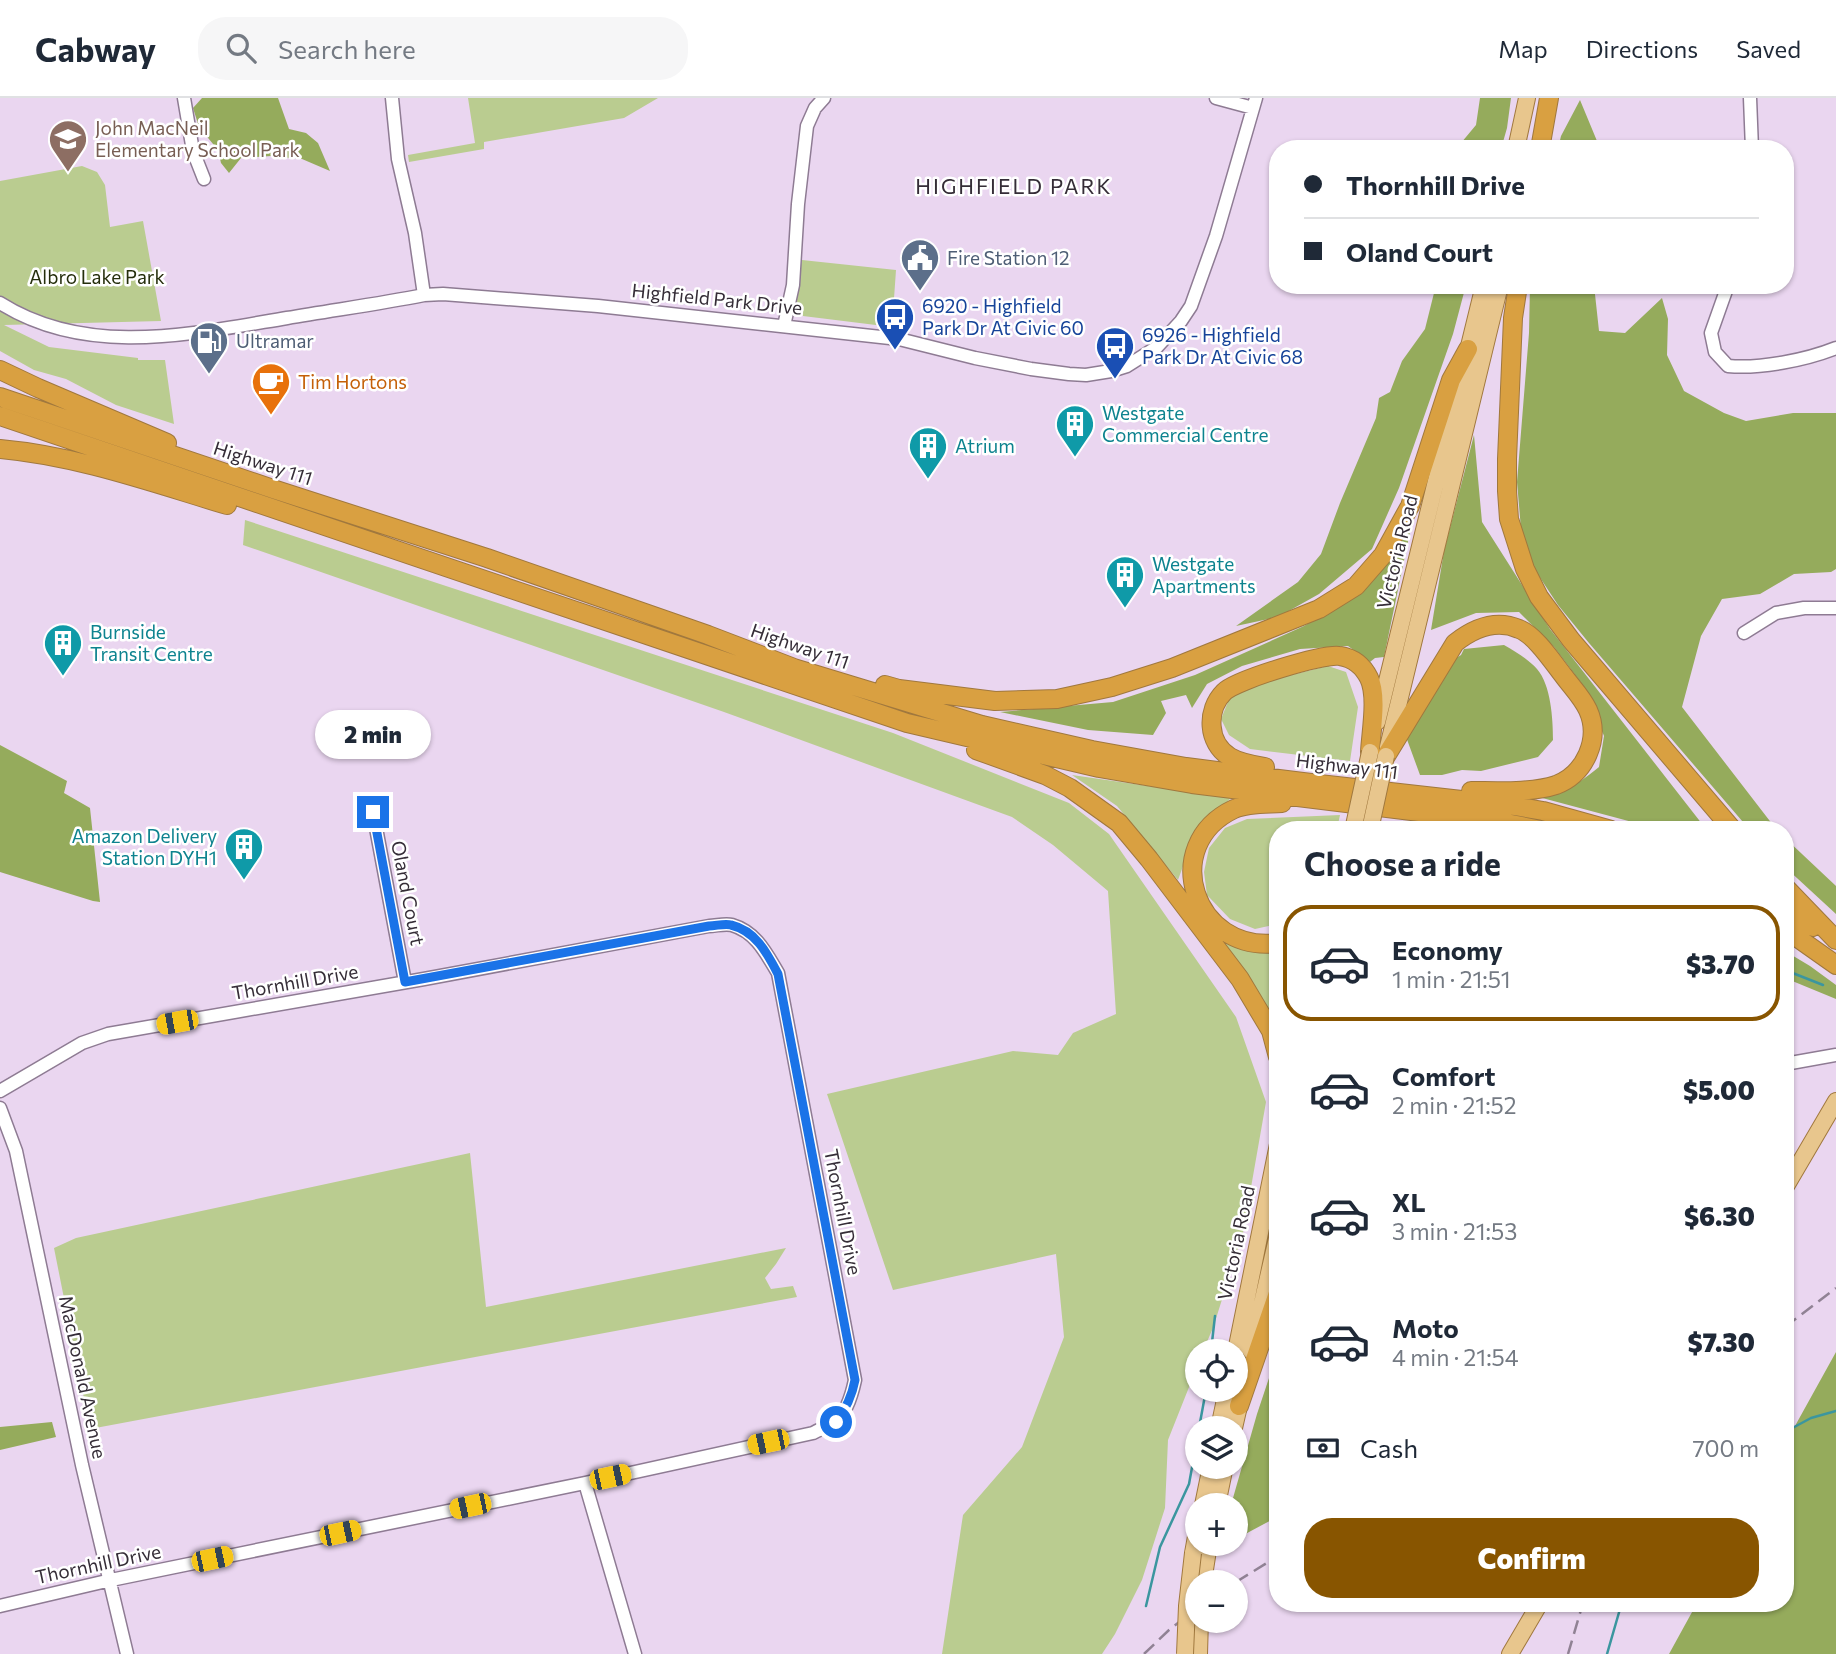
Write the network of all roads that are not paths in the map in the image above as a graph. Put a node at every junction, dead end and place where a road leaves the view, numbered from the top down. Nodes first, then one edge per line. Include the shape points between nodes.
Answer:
1 (184, 98) edge
2 (392, 98) edge
3 (824, 98) edge
4 (1216, 98) edge
5 (1527, 98) edge
6 (1547, 98) edge
7 (1750, 98) edge
8 (1254, 103) edge
9 (1518, 140) edge
10 (1535, 140) edge
11 (1541, 140) edge
12 (1752, 140) edge
13 (204, 179) dead end
14 (1482, 294) edge
15 (1498, 294) edge
16 (1517, 294) edge
17 (1725, 294) edge
18 (424, 295) junction
19 (0, 303) edge
20 (784, 326) junction
21 (1836, 348) edge
22 (1468, 349) junction
23 (0, 370) edge
24 (0, 397) edge
25 (0, 416) edge
26 (0, 449) edge
27 (273, 489) junction
28 (331, 529) junction
29 (1836, 608) edge
30 (1744, 633) dead end
31 (794, 668) junction
32 (907, 723) junction
33 (1378, 754) junction
34 (1319, 784) junction
35 (1400, 793) junction
36 (1334, 801) junction
37 (1367, 805) junction
38 (373, 812) dead end
39 (1356, 821) edge
40 (1371, 821) edge
41 (1419, 821) edge
42 (1493, 821) edge
43 (1579, 821) edge
44 (1725, 821) edge
45 (1794, 897) edge
46 (1794, 915) edge
47 (1794, 935) edge
48 (1836, 941) edge
49 (1269, 943) edge
50 (1794, 943) edge
51 (1834, 964) edge
52 (405, 982) junction
53 (1269, 1028) edge
54 (1836, 1055) edge
55 (1794, 1063) edge
56 (0, 1091) edge
57 (1836, 1101) edge
58 (0, 1108) edge
59 (1794, 1173) edge
60 (1269, 1188) edge
61 (1269, 1274) edge
62 (1269, 1319) edge
63 (1238, 1339) edge
64 (1239, 1406) junction
65 (1237, 1416) edge
66 (585, 1483) junction
67 (1193, 1556) edge
68 (111, 1580) junction
69 (0, 1606) edge
70 (1535, 1612) edge
71 (1198, 1633) edge
72 (1194, 1653) edge
73 (127, 1654) edge
74 (635, 1654) edge
75 (1510, 1654) edge

1 - 13 street via 193,151
2 - 18 street via 398,159
3 - 20 street via 807,126 793,285
4 - 8 street
5 - 9 main road
6 - 10 main road
6 - 11 highway
7 - 12 street
8 - 20 street, Highfield Park Drive via 1191,306 1164,341 1127,366 1069,374 899,340
14 - 22 main road, Victoria Road
15 - 33 main road, Victoria Road
16 - 44 highway via 1507,470 1509,519 1525,569 1571,640
17 - 21 street via 1711,332 1715,352 1728,366 1747,368
18 - 19 street, Highfield Park Drive via 153,338 64,330
18 - 20 street, Highfield Park Drive via 598,306
22 - 31 highway via 1451,380 1410,506 1383,555 1356,586 1320,609 1172,668 1057,699 995,701 899,689 820,668
22 - 33 main road, Victoria Road
23 - 27 highway
24 - 27 highway, Highway 111
25 - 28 highway, Highway 111
26 - 28 highway via 90,465 232,507
27 - 31 highway, Highway 111 via 487,558
28 - 32 highway, Highway 111
29 - 30 street via 1776,613
31 - 34 highway, Highway 111 via 982,726 1045,740 1186,767
32 - 36 highway, Highway 111 via 1099,768
32 - 53 highway via 1045,775 1118,823 1240,979
33 - 34 highway via 1372,688 1366,673 1350,659 1328,656 1226,690 1212,718 1221,749 1242,762
33 - 35 highway via 1455,643 1488,625 1519,628 1528,634 1588,710 1591,748 1578,770 1563,782 1534,789
33 - 39 main road, Victoria Road, bridge
33 - 40 main road, Victoria Road, bridge
34 - 35 highway, Highway 111
35 - 43 highway, Highway 111 via 1515,806
36 - 37 highway, Highway 111
36 - 49 highway via 1234,809 1209,827 1197,848 1194,887 1212,922 1243,942
37 - 41 highway
37 - 42 highway, Highway 111
38 - 52 street, Oland Court
45 - 48 highway
46 - 48 highway
47 - 51 highway
50 - 51 highway
52 - 56 street, Thornhill Drive via 108,1034 82,1043
52 - 66 street, Thornhill Drive via 730,924 762,946 778,974 855,1380 852,1395 836,1422 813,1433
54 - 55 street
57 - 59 main road
58 - 68 street, MacDonald Avenue via 16,1151 80,1457
60 - 63 main road, Victoria Road
61 - 64 main road, Victoria Road
62 - 64 highway
64 - 65 main road, Victoria Road
66 - 68 street, Thornhill Drive
66 - 74 street
67 - 72 main road, bridge via 1188,1595
68 - 69 street, Thornhill Drive
68 - 73 street, MacDonald Avenue
70 - 75 main road
71 - 72 main road

